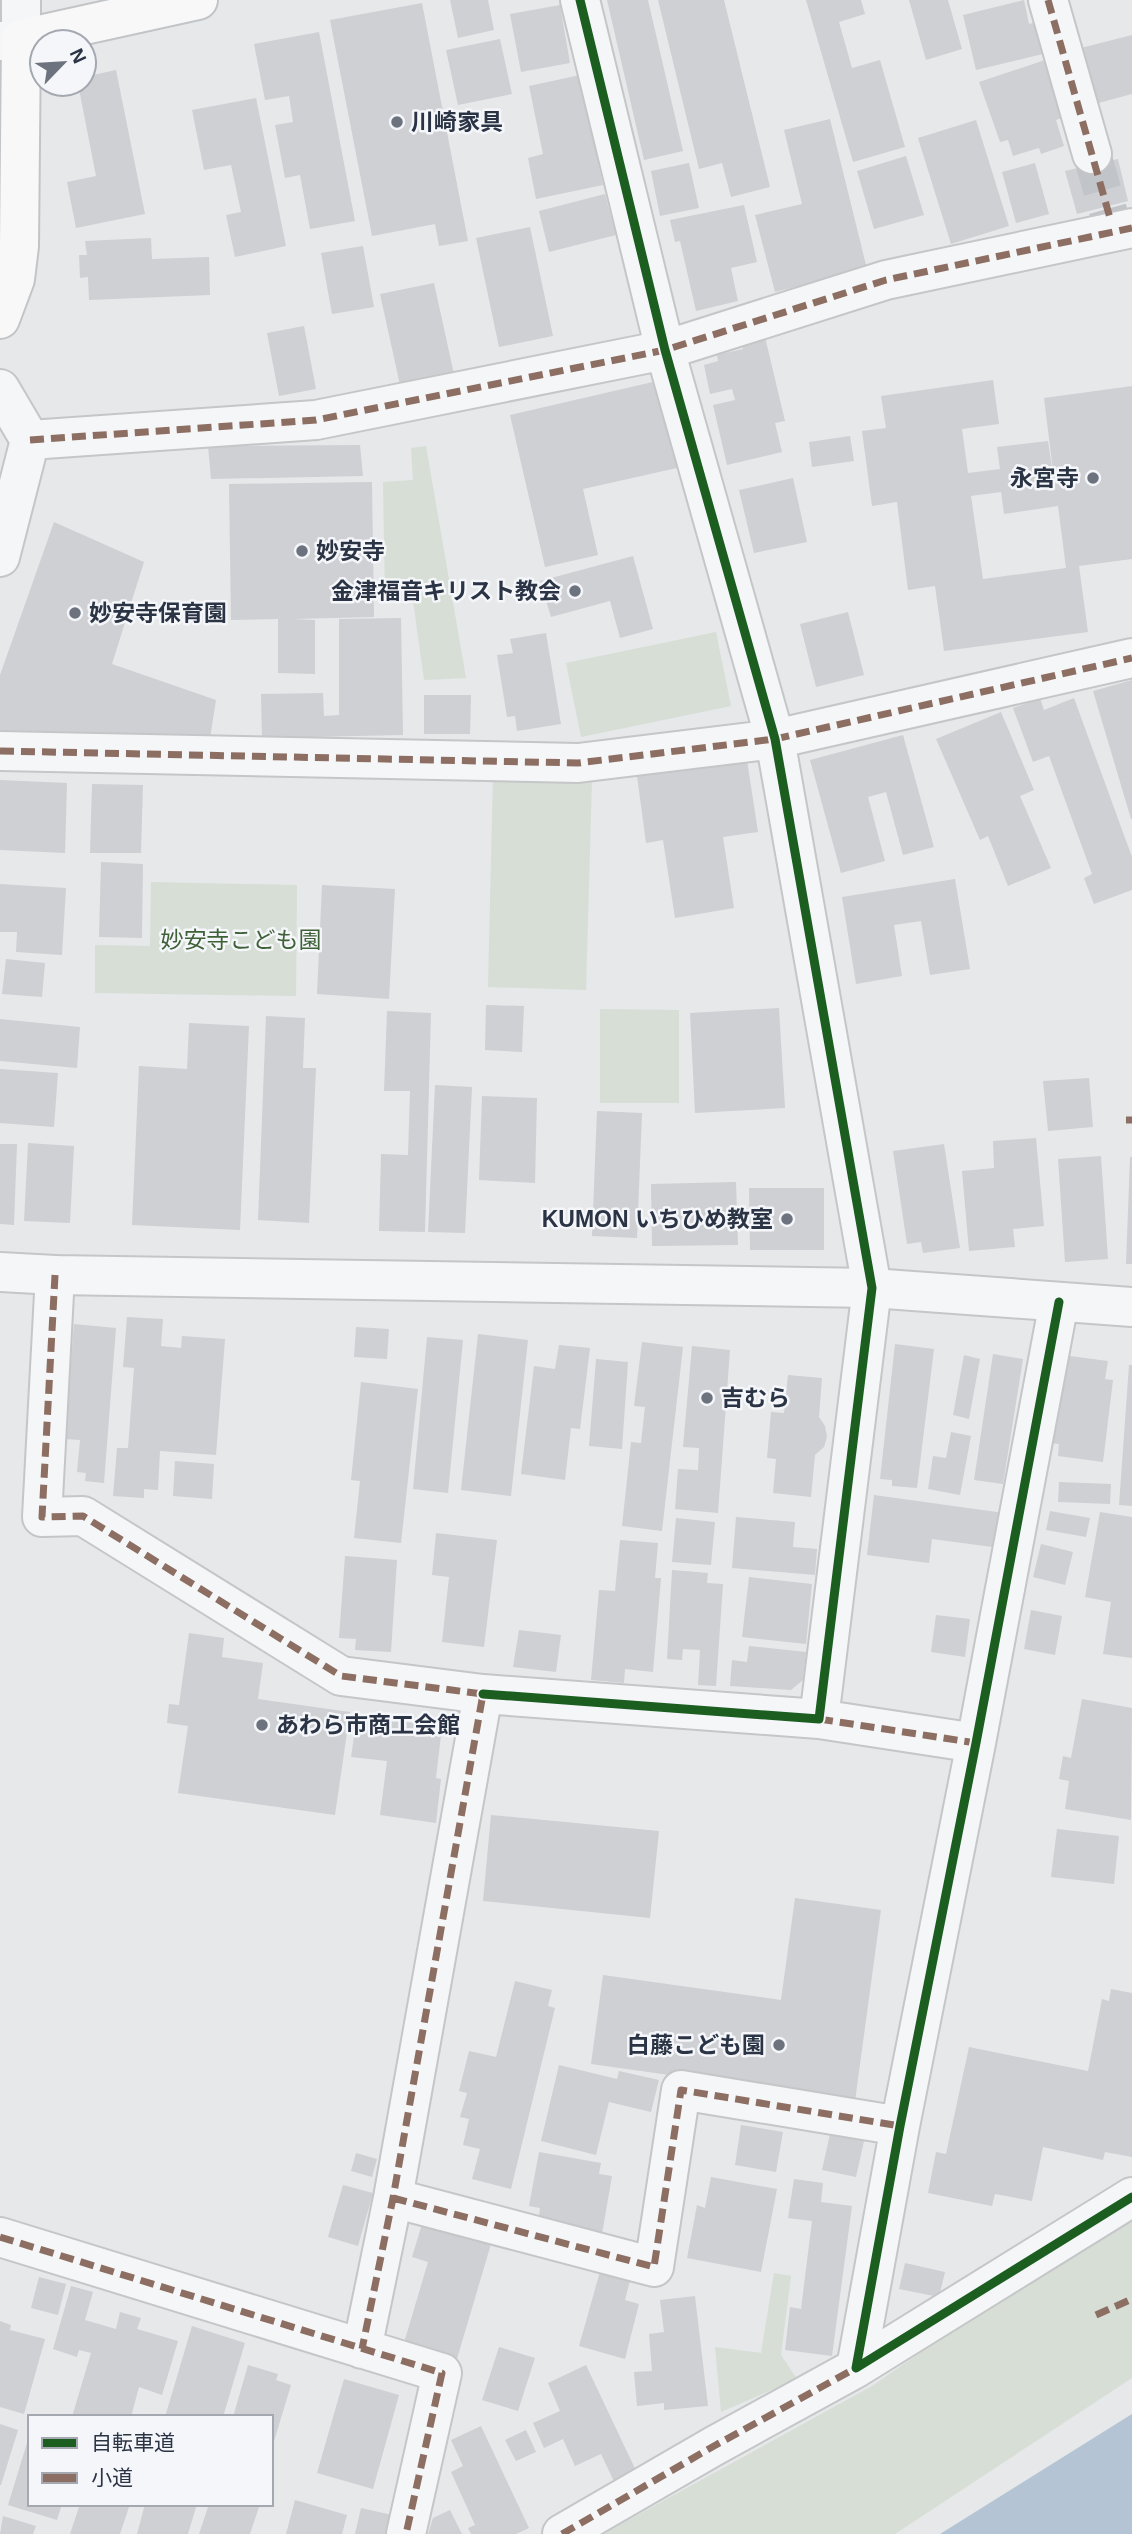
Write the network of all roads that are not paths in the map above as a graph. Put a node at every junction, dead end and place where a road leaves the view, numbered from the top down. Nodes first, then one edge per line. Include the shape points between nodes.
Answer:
1 (21, 0) edge
2 (198, 0) edge
3 (580, 0) edge
4 (1048, 0) edge
5 (11, 40) edge
6 (1092, 154) tunnel mouth
7 (1132, 228) edge
8 (0, 319) edge
9 (665, 350) junction
10 (0, 389) edge
11 (30, 440) junction
12 (0, 557) edge
13 (1132, 658) edge
14 (775, 739) junction
15 (0, 751) edge
16 (0, 1272) edge
17 (55, 1275) junction
18 (872, 1288) junction
19 (1059, 1302) junction
20 (1132, 1307) edge
21 (483, 1694) junction
22 (819, 1719) junction
23 (976, 1743) junction
24 (900, 2126) junction
25 (1132, 2197) edge
26 (393, 2198) junction
27 (0, 2237) edge
28 (362, 2349) junction
29 (856, 2368) junction
30 (406, 2534) edge
31 (562, 2534) edge

1 - 5 street
2 - 5 main road
3 - 9 street
4 - 6 street
5 - 8 main road via 19,246 15,279
7 - 9 street via 886,280
9 - 11 street via 316,419
9 - 14 street
10 - 11 street
11 - 12 street
13 - 14 street
14 - 15 street via 578,763
14 - 18 street
16 - 17 street
17 - 18 street
17 - 21 street via 41,1517 83,1516 341,1676
18 - 19 street
18 - 22 street
19 - 20 street
19 - 23 street
21 - 22 street
21 - 26 street
22 - 23 street
23 - 24 street
24 - 26 street via 681,2090 654,2267
24 - 29 street
25 - 29 street
26 - 28 street
27 - 28 street
28 - 30 street via 442,2374
29 - 31 street

